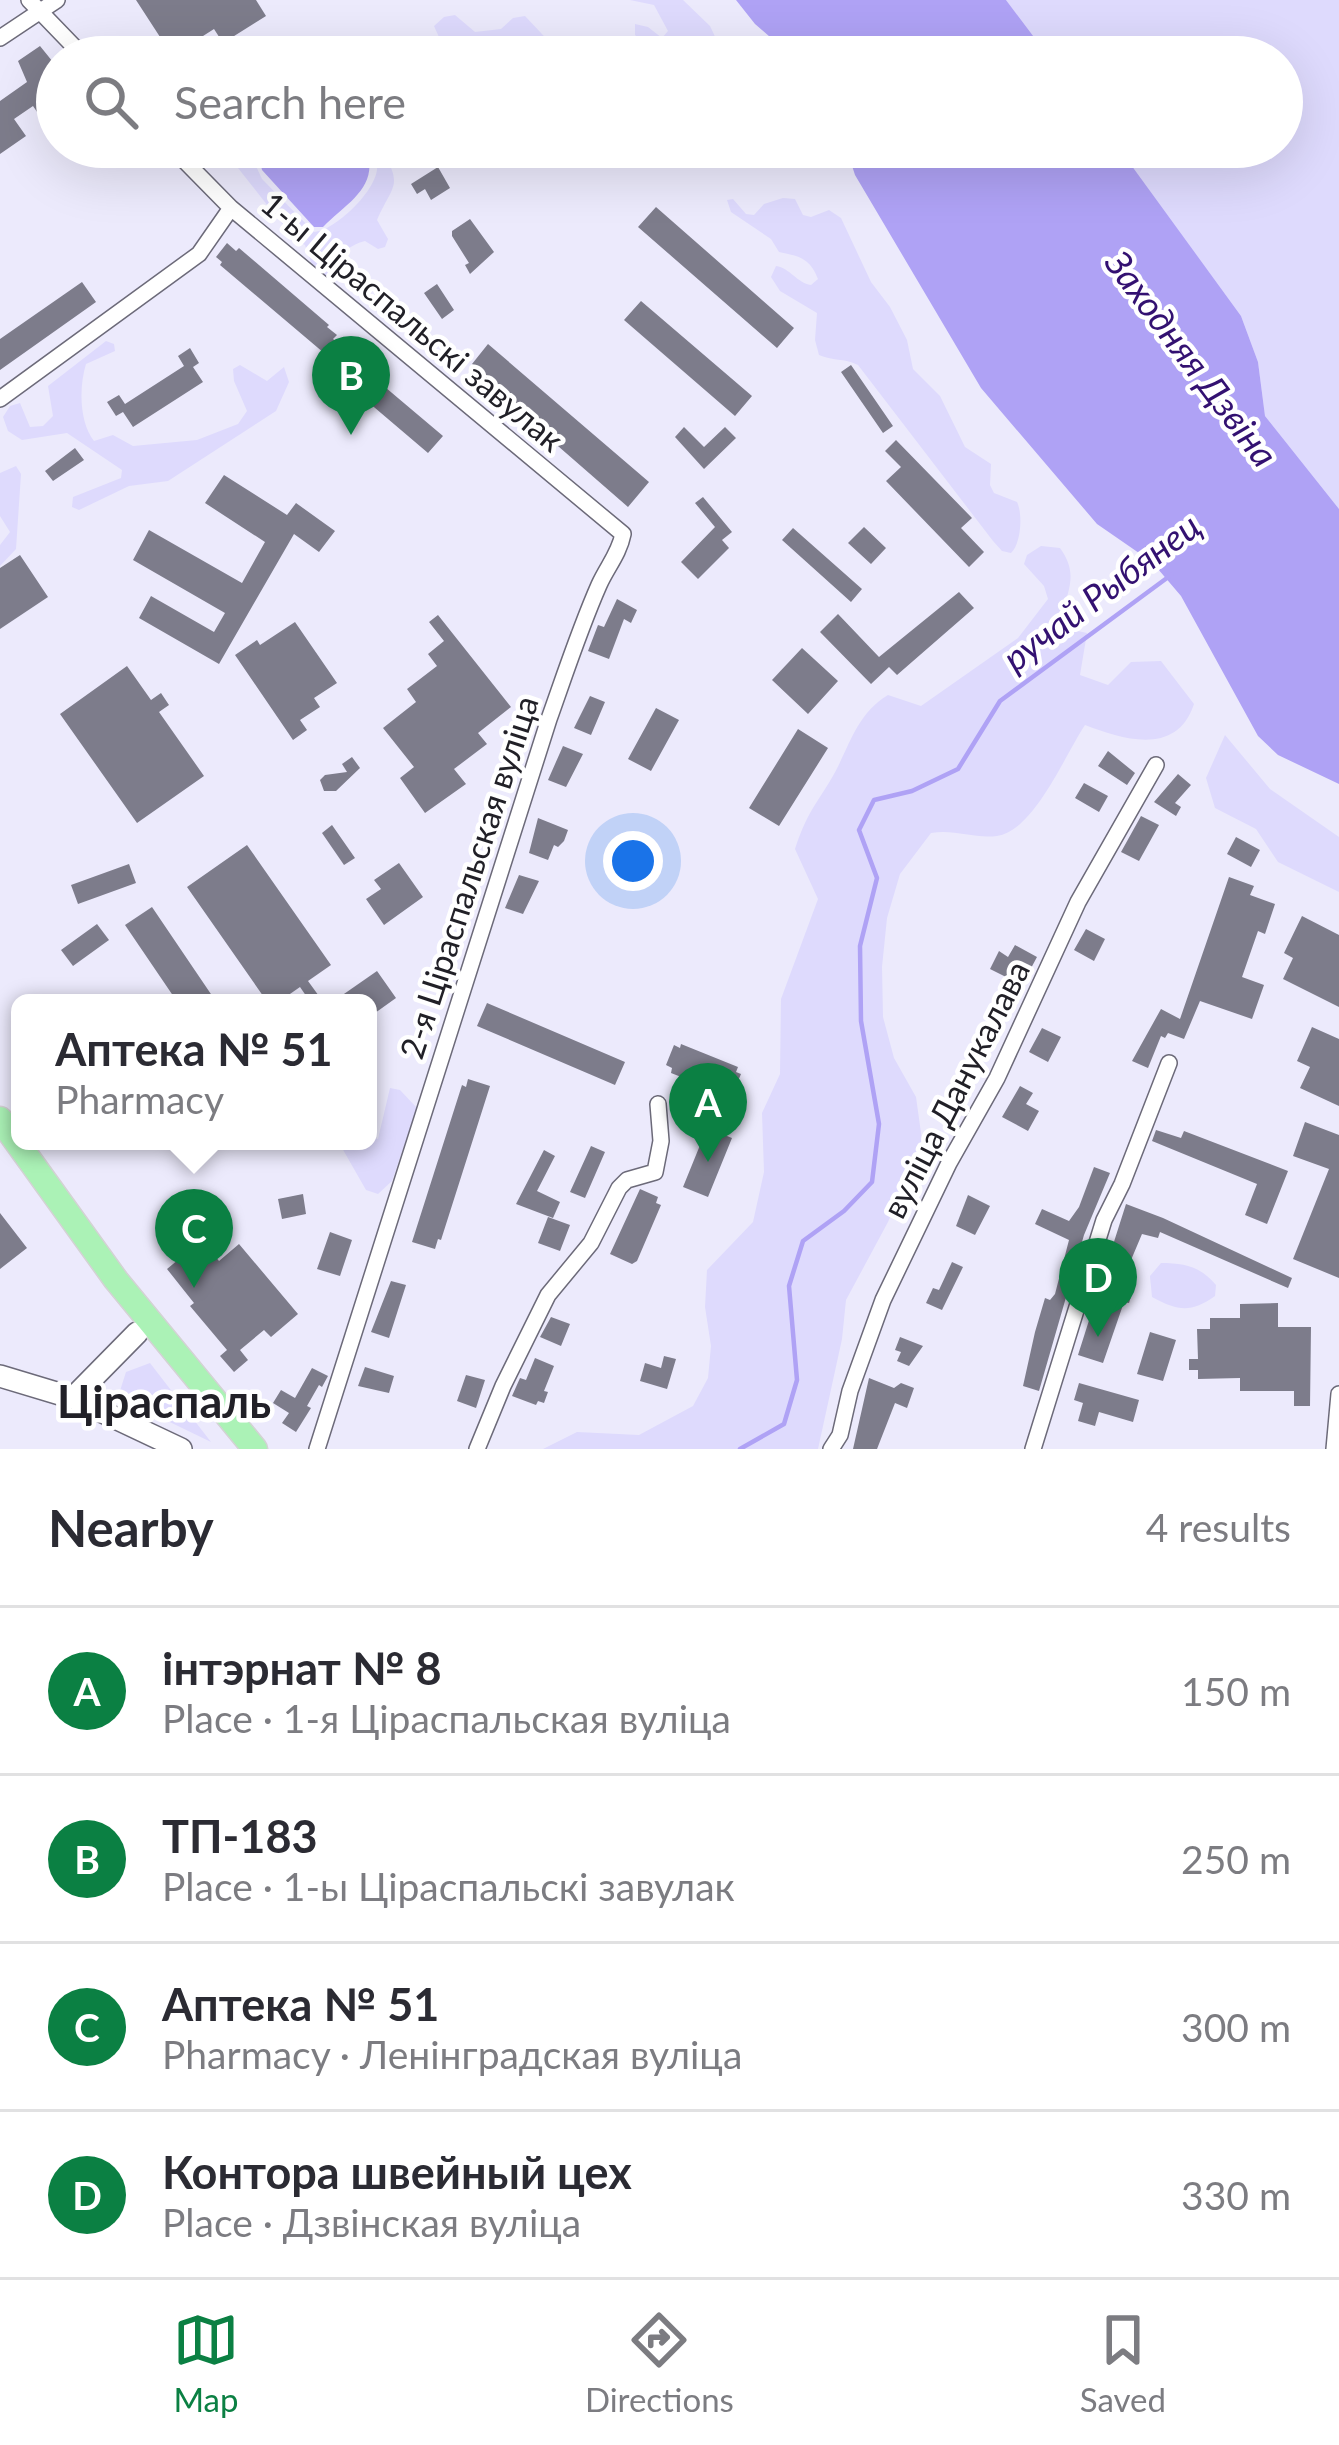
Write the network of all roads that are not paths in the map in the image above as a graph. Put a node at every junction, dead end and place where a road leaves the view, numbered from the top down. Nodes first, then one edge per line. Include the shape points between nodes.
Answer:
1 (57, 0) edge
2 (35, 6) edge
3 (64, 36) edge
4 (0, 38) edge
5 (192, 168) edge
6 (231, 208) junction
7 (0, 399) edge
8 (623, 534) joint
9 (1156, 765) dead end
10 (1168, 1063) dead end
11 (658, 1104) dead end
12 (0, 1145) edge
13 (21, 1150) edge
14 (144, 1328) junction
15 (0, 1376) edge
16 (1339, 1394) edge
17 (73, 1398) junction
18 (181, 1449) edge
19 (233, 1449) edge
20 (255, 1449) edge
21 (316, 1449) edge
22 (477, 1449) edge
23 (831, 1449) edge
24 (1033, 1449) edge
25 (1334, 1449) edge

1 - 2 street
2 - 3 street
2 - 4 street
5 - 6 street, 1-ы Ціраспальскі завулак
6 - 7 street via 199,254
6 - 8 street, 1-ы Ціраспальскі завулак
8 - 21 street, 2-я Ціраспальская вуліца via 549,718
9 - 23 street, вуліца Данукалава via 1078,902 883,1300
10 - 24 street via 1104,1220
11 - 22 street via 655,1172 619,1188 591,1243 548,1295
12 - 14 main road
13 - 14 main road
14 - 17 main road
14 - 19 main road
14 - 20 main road
15 - 17 main road
16 - 25 street
17 - 18 main road

